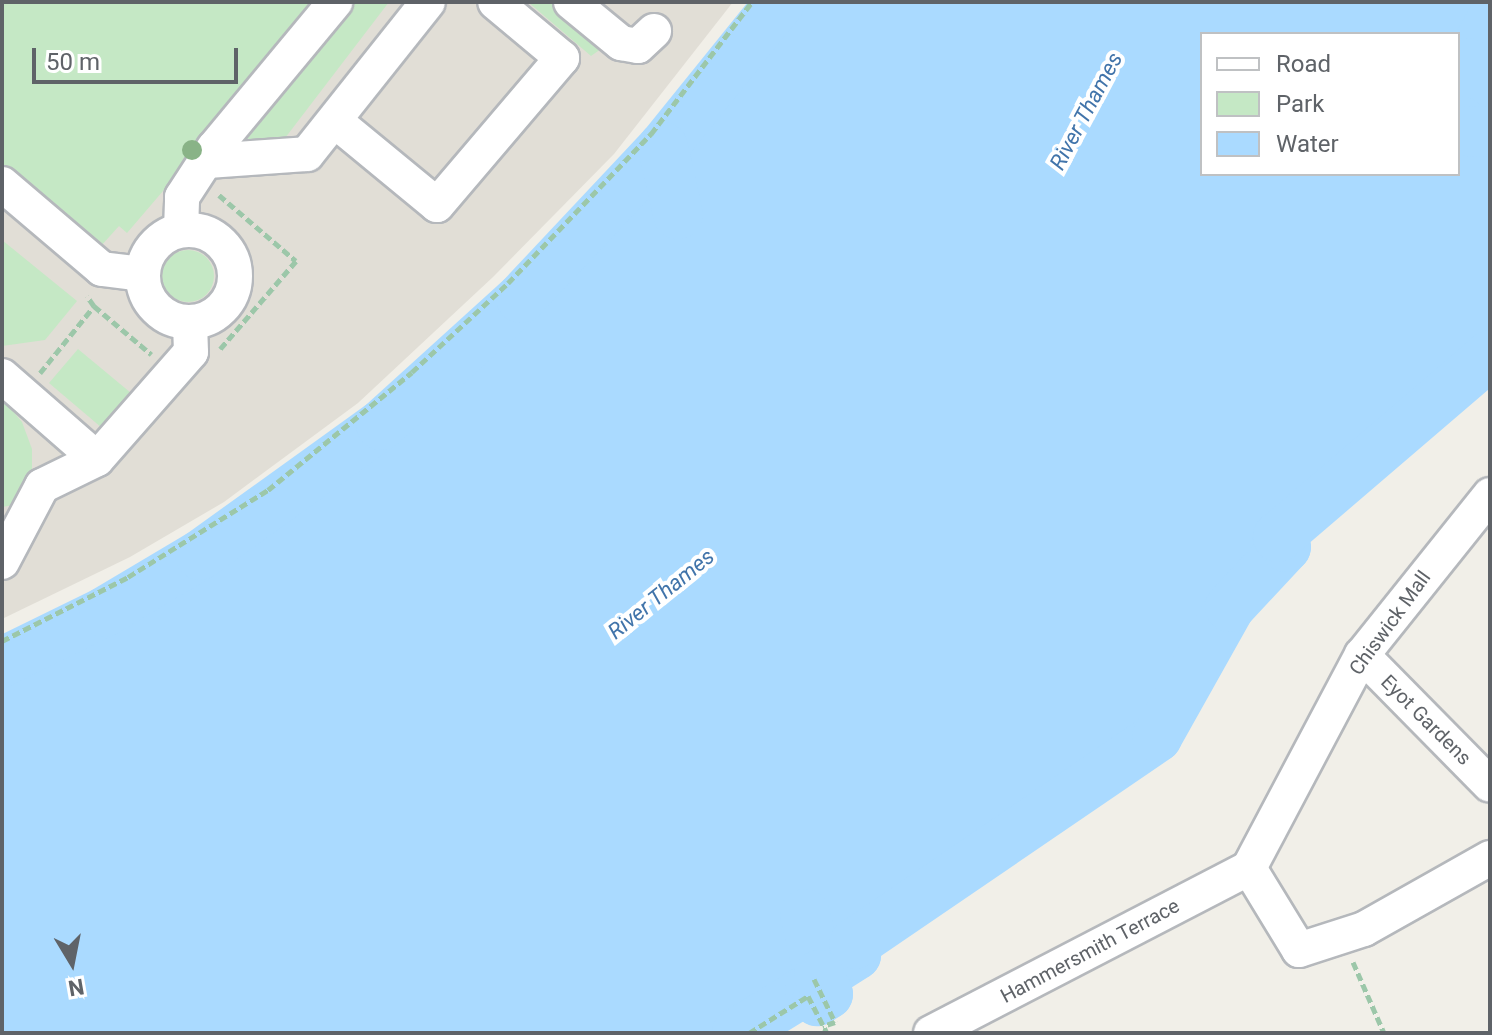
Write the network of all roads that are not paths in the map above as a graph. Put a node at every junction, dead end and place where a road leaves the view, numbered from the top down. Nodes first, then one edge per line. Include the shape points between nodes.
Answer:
1 (335, 2) edge
2 (428, 2) edge
3 (495, 2) edge
4 (571, 2) edge
5 (654, 31) dead end
6 (335, 121) junction
7 (207, 161) junction
8 (2, 184) edge
9 (181, 230) junction
10 (142, 274) junction
11 (190, 322) junction
12 (2, 376) edge
13 (97, 459) junction
14 (1490, 495) edge
15 (2, 562) edge
16 (1362, 655) junction
17 (1490, 785) edge
18 (1490, 858) edge
19 (1249, 868) junction
20 (931, 1033) edge

1 - 7 street
2 - 6 street
3 - 6 street via 562,58 437,205
4 - 5 street via 621,43 638,46
6 - 7 street via 307,154
7 - 9 street via 182,197
8 - 10 street via 102,269
9 - 10 street via 153,245
9 - 11 street via 196,229 223,243 236,270 234,286 219,312
10 - 11 street via 150,303 175,320
11 - 13 street via 191,352
12 - 13 street
13 - 15 street via 42,486
14 - 16 street, Chiswick Mall
16 - 17 street, Eyot Gardens
16 - 19 street, Chiswick Mall
18 - 19 street via 1333,942 1299,950
19 - 20 street, Hammersmith Terrace

